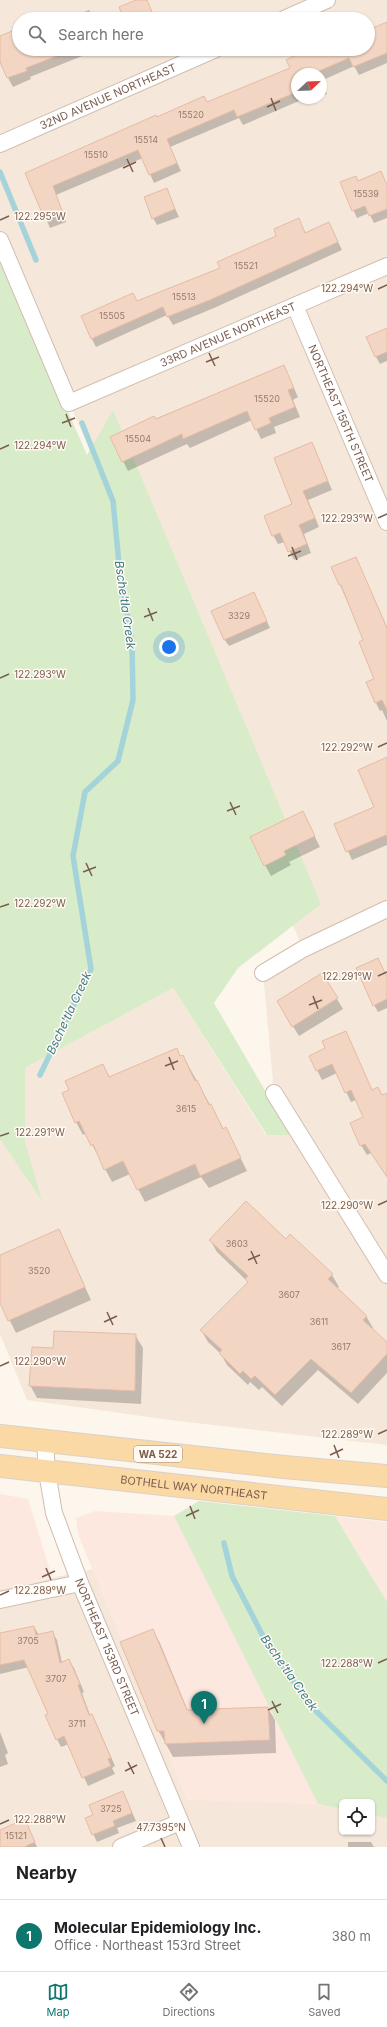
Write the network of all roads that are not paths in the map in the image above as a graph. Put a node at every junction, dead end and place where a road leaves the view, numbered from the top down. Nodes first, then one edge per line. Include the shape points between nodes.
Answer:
1 (327, 0) edge
2 (300, 12) edge
3 (200, 56) edge
4 (0, 144) edge
5 (0, 240) edge
6 (387, 266) edge
7 (295, 306) junction
8 (387, 522) edge
9 (387, 909) edge
10 (263, 972) dead end
11 (274, 1093) dead end
12 (387, 1275) edge
13 (0, 1436) edge
14 (45, 1441) junction
15 (0, 1466) edge
16 (47, 1472) junction
17 (387, 1476) edge
18 (387, 1509) edge
19 (80, 1583) junction
20 (0, 1600) edge
21 (180, 1822) junction
22 (121, 1847) edge
23 (191, 1847) edge

1 - 2 street
3 - 4 street, 32ND AVENUE NORTHEAST
5 - 7 street, 33RD AVENUE NORTHEAST via 69,403
6 - 7 street, 33RD AVENUE NORTHEAST
7 - 8 street, NORTHEAST 156TH STREET
9 - 10 street via 303,949
11 - 12 street
13 - 14 main road, WA 522
14 - 16 street, NORTHEAST 153RD STREET
14 - 17 main road, WA 522
15 - 16 main road, BOTHELL WAY NORTHEAST
16 - 18 main road, BOTHELL WAY NORTHEAST
16 - 19 street, NORTHEAST 153RD STREET via 54,1513
19 - 20 street
19 - 21 street, NORTHEAST 153RD STREET
21 - 22 street
21 - 23 street, NORTHEAST 153RD STREET

